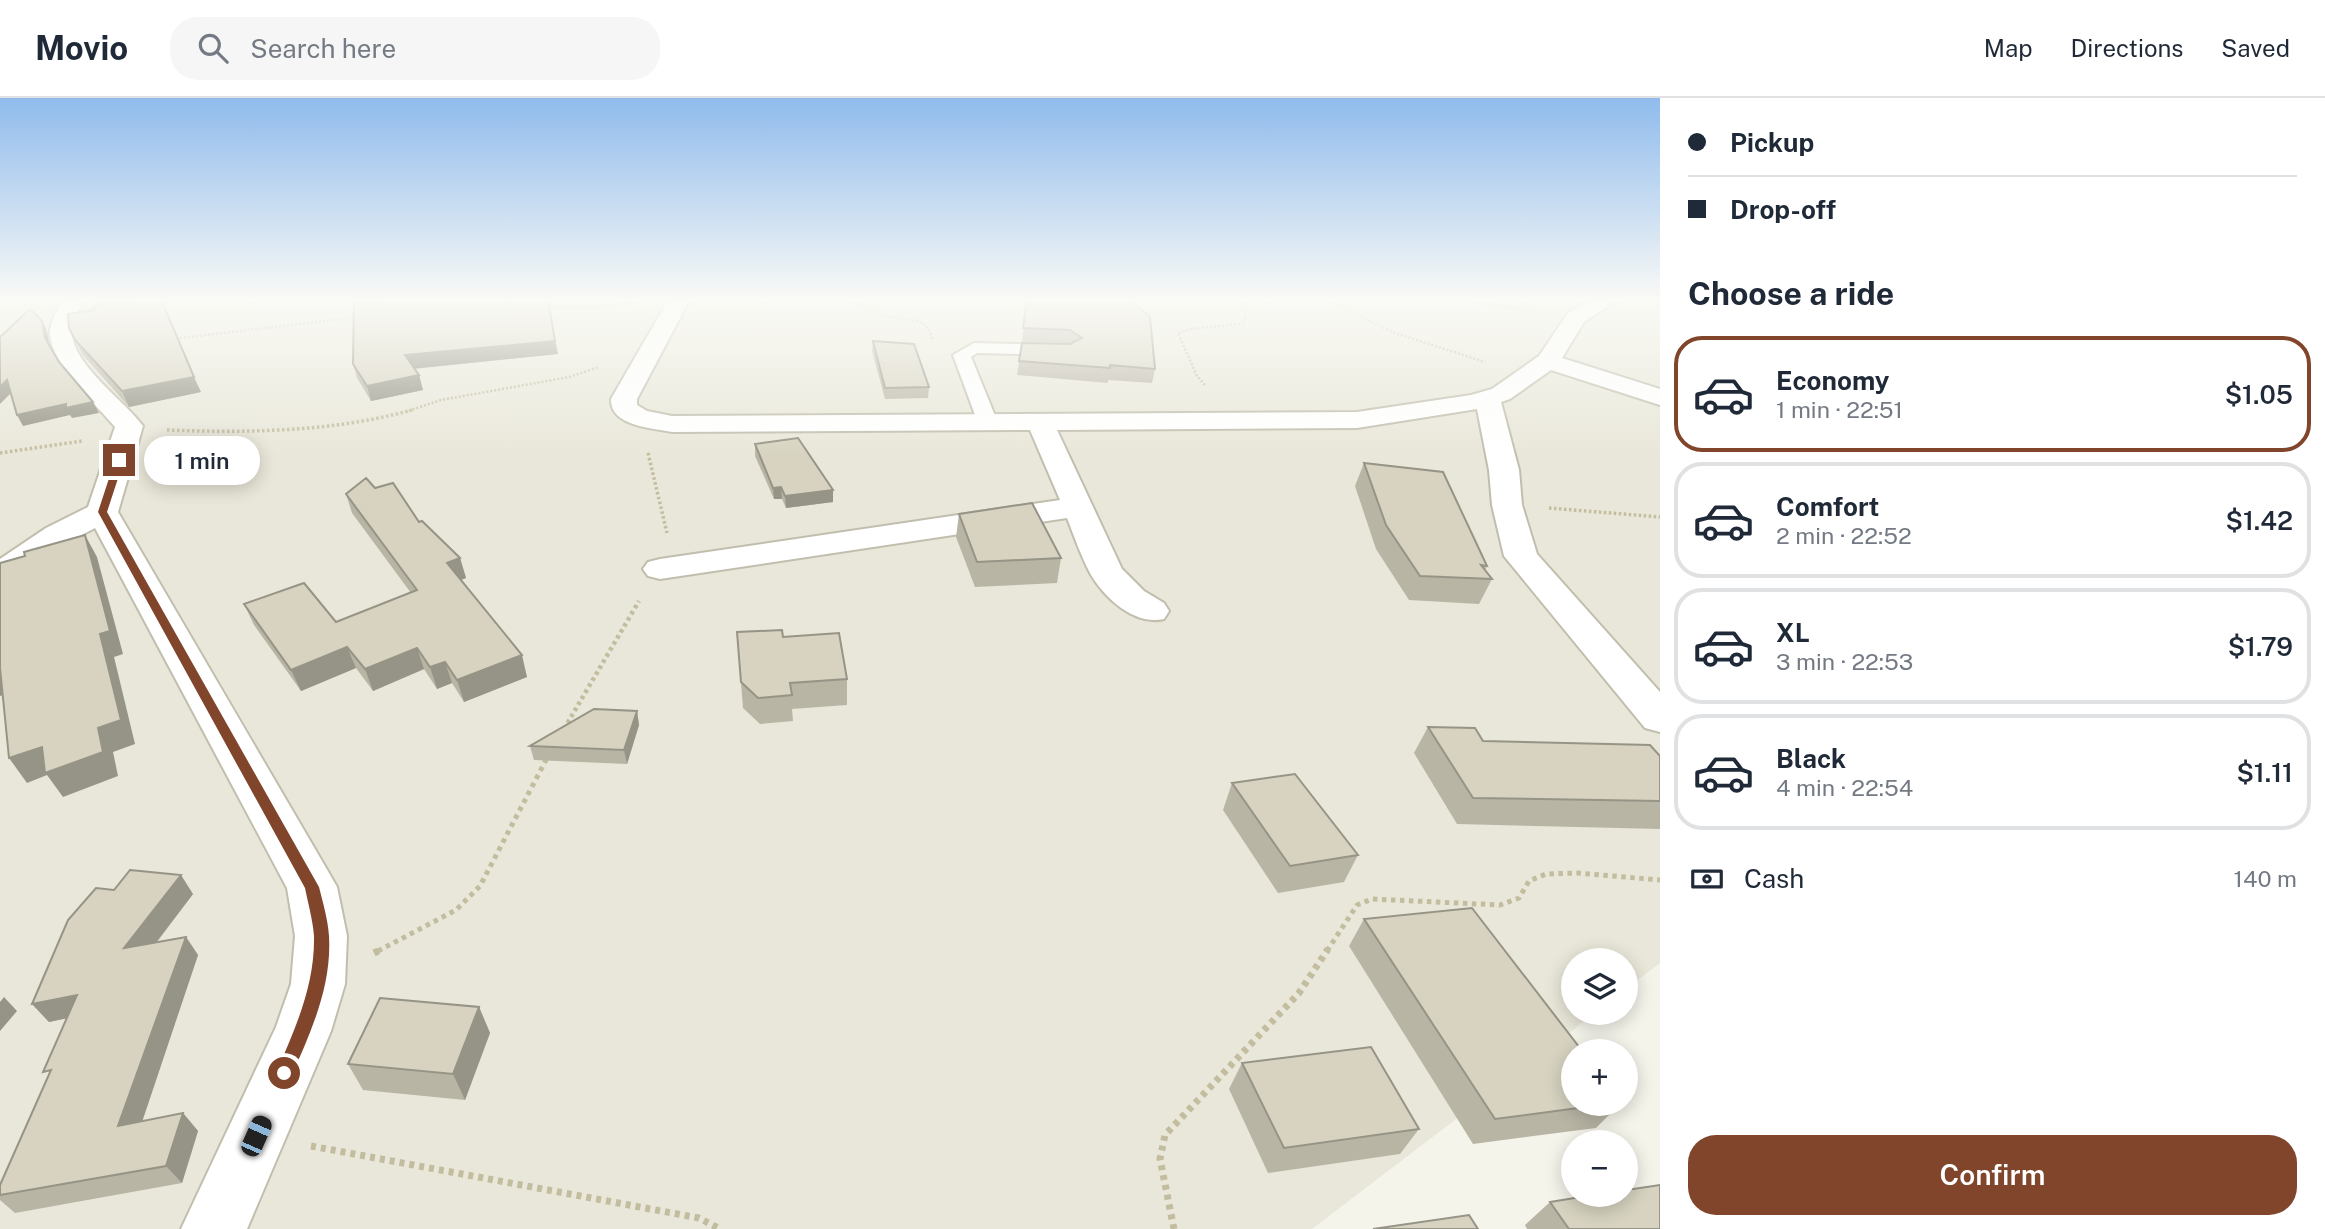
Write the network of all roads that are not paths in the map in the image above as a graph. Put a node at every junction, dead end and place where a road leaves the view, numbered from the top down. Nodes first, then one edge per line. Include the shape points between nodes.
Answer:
1 (66, 352) edge
2 (651, 352) edge
3 (968, 352) edge
4 (1551, 352) edge
5 (1539, 368) junction
6 (1660, 397) edge
7 (1487, 398) junction
8 (988, 423) junction
9 (1041, 424) junction
10 (1077, 507) junction
11 (102, 512) junction
12 (660, 569) road end
13 (0, 575) edge
14 (1151, 611) dead end
15 (1660, 718) edge
16 (214, 1229) edge

1 - 11 street via 129,426
2 - 8 street via 624,399 624,409 672,424
3 - 8 lane via 962,355
4 - 5 street
5 - 6 street
5 - 7 street via 1501,394
7 - 9 street via 1357,420
7 - 15 street via 1521,556
8 - 9 street
9 - 10 street
10 - 12 street
10 - 14 street via 1107,573
11 - 13 street via 57,535
11 - 16 street via 312,887 321,936 318,984 303,1031

